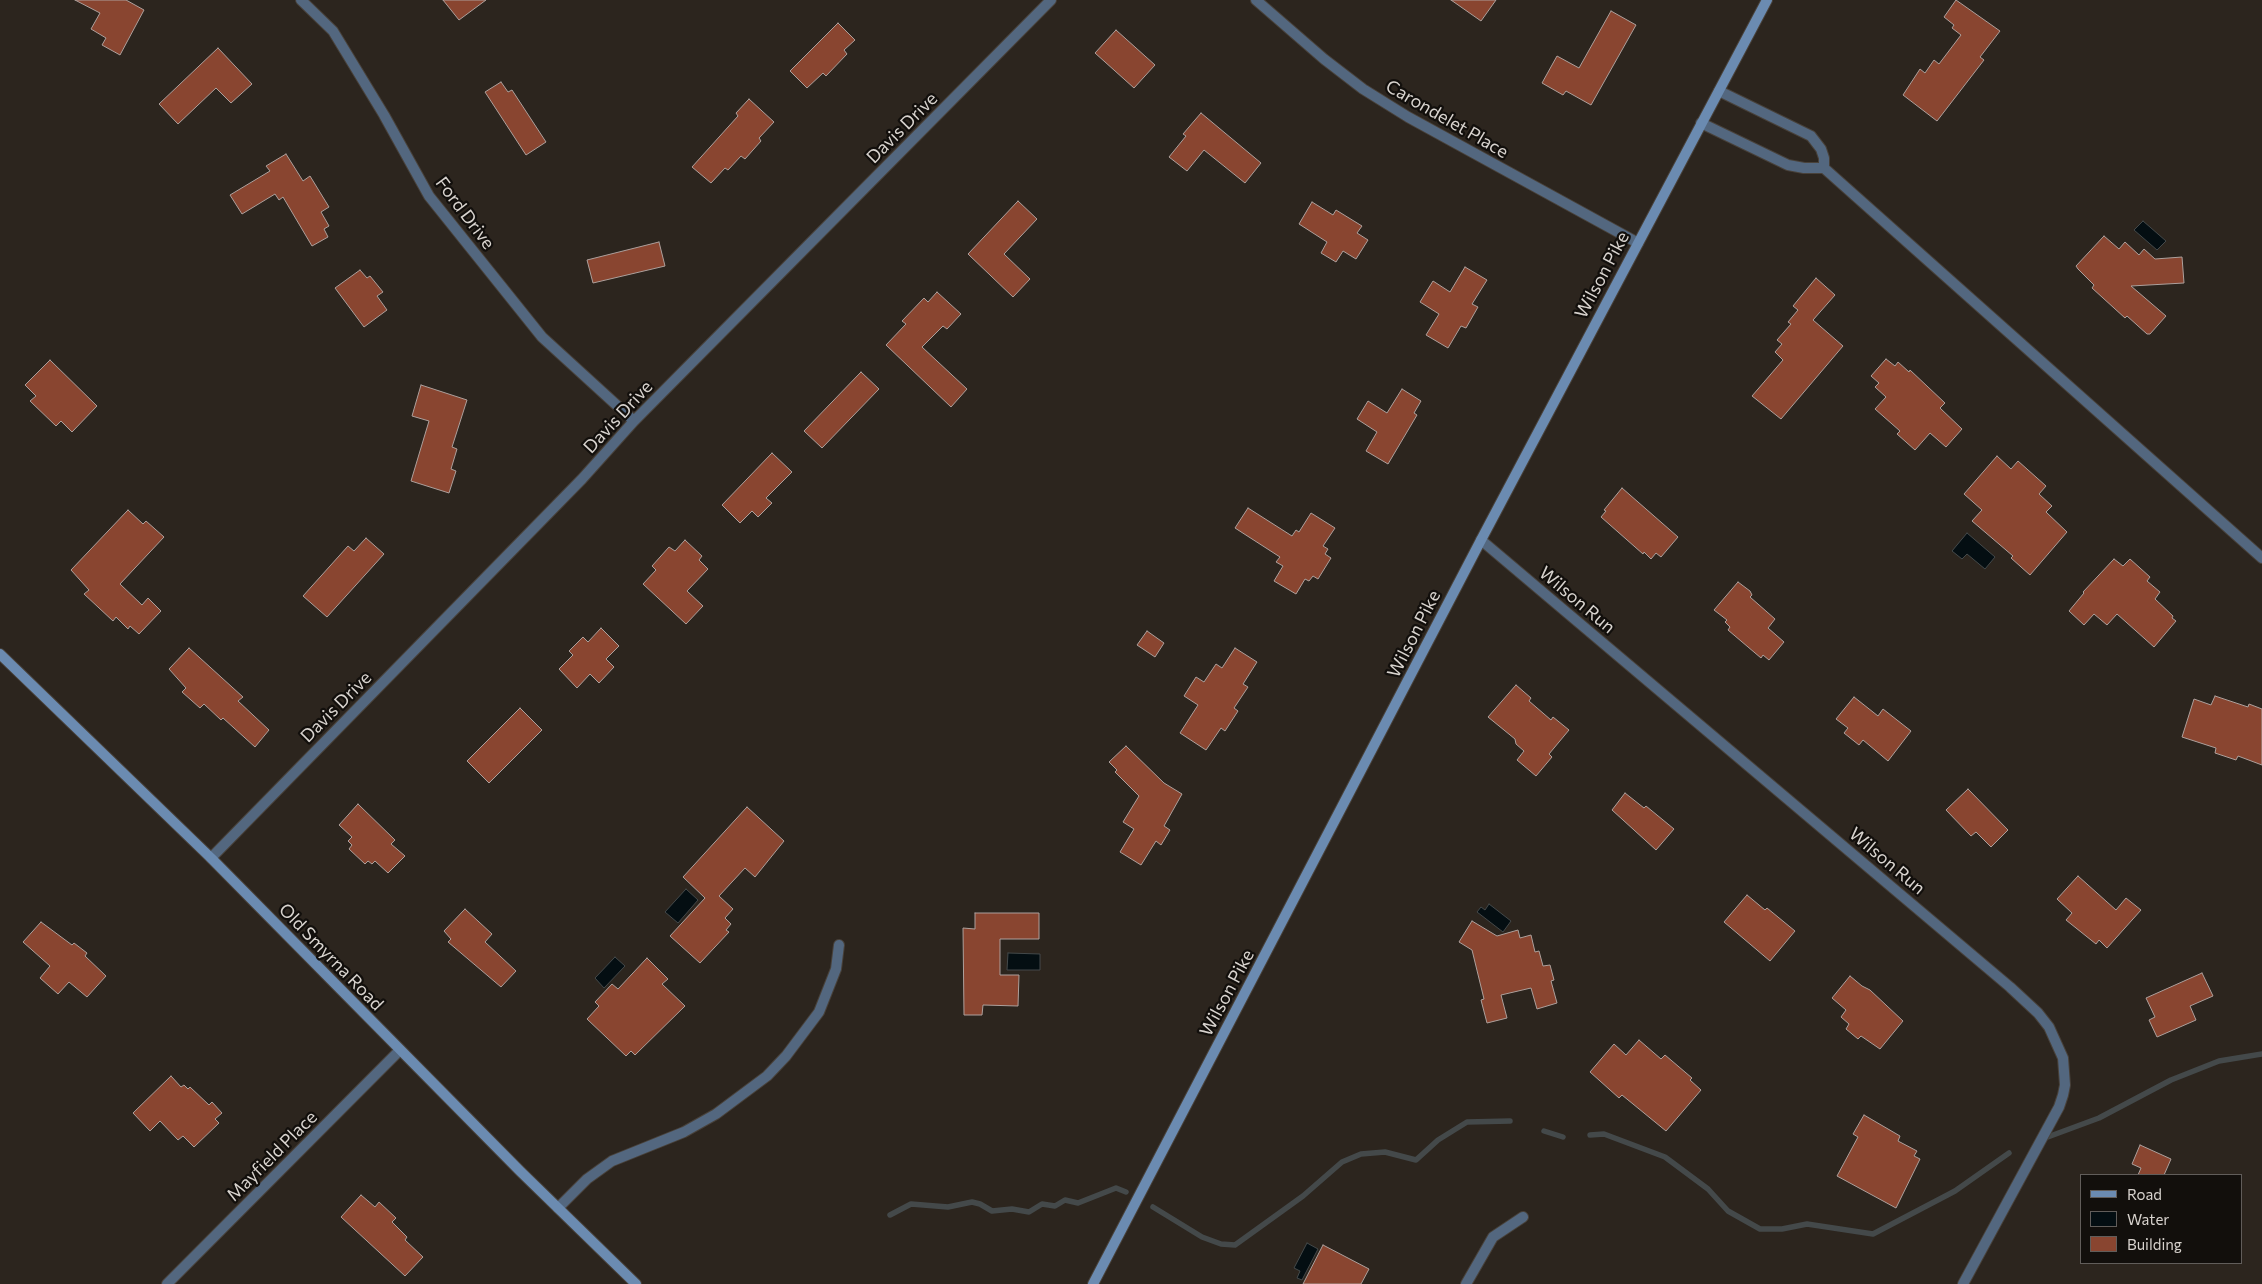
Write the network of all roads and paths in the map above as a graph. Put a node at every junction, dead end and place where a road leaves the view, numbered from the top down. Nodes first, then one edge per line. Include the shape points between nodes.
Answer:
1 (301, 0) edge
2 (1051, 0) edge
3 (1256, 0) edge
4 (1767, 0) edge
5 (1719, 91) junction
6 (1701, 123) junction
7 (1824, 168) junction
8 (1638, 243) junction
9 (634, 421) junction
10 (1481, 540) junction
11 (2262, 558) edge
12 (0, 654) edge
13 (211, 858) junction
14 (839, 945) dead end
15 (400, 1050) junction
16 (558, 1208) junction
17 (1523, 1217) dead end
18 (167, 1284) edge
19 (636, 1284) edge
20 (1093, 1284) edge
21 (1466, 1284) edge
22 (1962, 1284) edge

1 - 9 street, Ford Drive via 333,31 430,196 542,337
2 - 9 street, Davis Drive
3 - 8 street, Carondelet Place via 1324,59 1408,117
4 - 5 main road, Wilson Pike
5 - 6 main road, Wilson Pike
5 - 7 street via 1811,136 1821,149
6 - 7 street via 1788,165
6 - 8 main road, Wilson Pike
7 - 11 street
8 - 10 main road, Wilson Pike
9 - 13 street, Davis Drive via 582,479
10 - 20 main road, Wilson Pike
10 - 22 street, Wilson Run via 2038,1013 2057,1042 2065,1071 2063,1095
12 - 13 main road, Old Smyrna Road
13 - 15 main road, Old Smyrna Road
14 - 16 street via 836,969 819,1012 767,1076 716,1114 684,1132 612,1161 587,1179
15 - 16 main road, Old Smyrna Road
15 - 18 street, Mayfield Place
16 - 19 main road, Old Smyrna Road
17 - 21 street via 1493,1237

